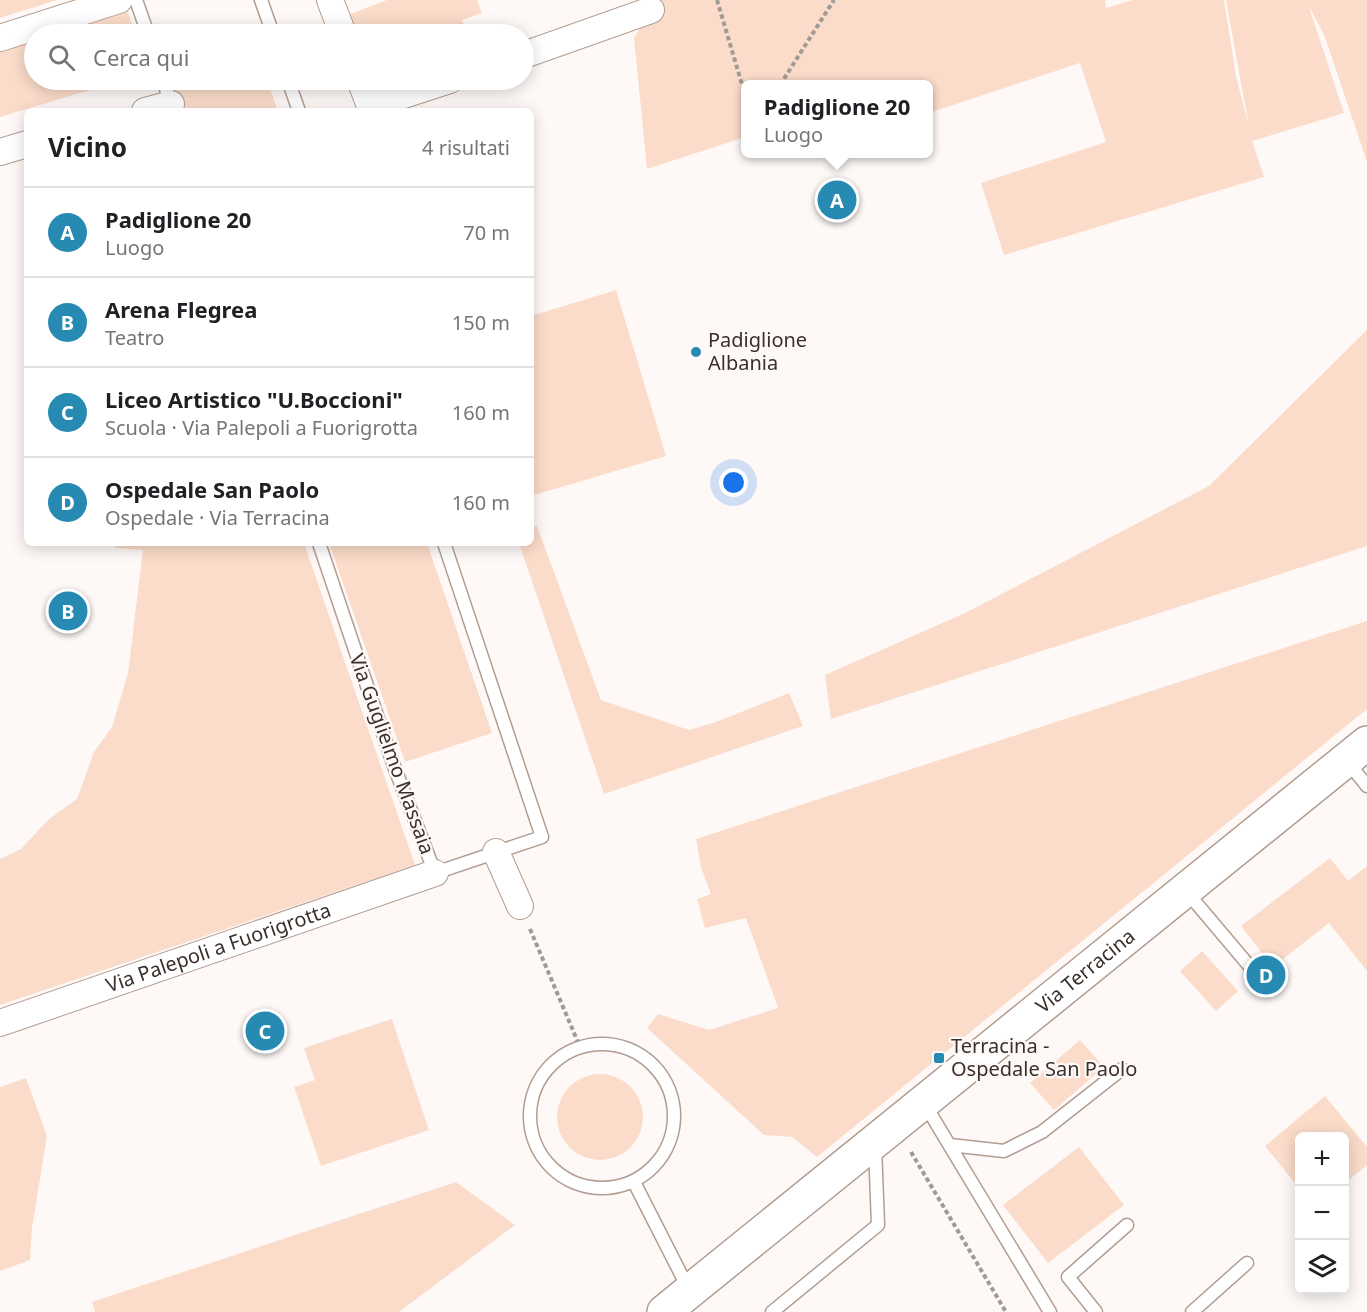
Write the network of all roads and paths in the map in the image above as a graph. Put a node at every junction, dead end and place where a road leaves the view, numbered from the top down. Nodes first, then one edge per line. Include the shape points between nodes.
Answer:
1 (119, 0) edge
2 (136, 0) edge
3 (261, 0) edge
4 (330, 0) edge
5 (717, 0) edge
6 (834, 0) edge
7 (651, 10) dead end
8 (44, 24) edge
9 (144, 24) edge
10 (269, 24) edge
11 (339, 24) edge
12 (24, 30) edge
13 (0, 38) edge
14 (534, 51) edge
15 (783, 80) edge
16 (741, 81) edge
17 (166, 90) edge
18 (292, 90) edge
19 (364, 90) edge
20 (419, 90) edge
21 (172, 107) edge
22 (298, 108) edge
23 (24, 145) edge
24 (0, 152) edge
25 (320, 546) edge
26 (445, 546) edge
27 (1357, 751) edge
28 (1367, 786) edge
29 (496, 852) junction
30 (435, 873) junction
31 (1185, 890) junction
32 (520, 906) joint
33 (1262, 981) dead end
34 (0, 1023) edge
35 (580, 1047) junction
36 (1122, 1069) dead end
37 (923, 1102) junction
38 (885, 1134) junction
39 (950, 1145) junction
40 (634, 1182) junction
41 (1127, 1225) dead end
42 (1247, 1263) dead end
43 (690, 1291) junction
44 (664, 1312) edge
45 (772, 1312) edge
46 (1006, 1312) edge
47 (1050, 1312) edge
48 (1096, 1312) edge
49 (1192, 1312) edge

1 - 8 street
2 - 9 lane
3 - 10 lane
4 - 11 street
5 - 16 path
6 - 15 path
7 - 14 street
12 - 13 street
17 - 21 lane
18 - 22 lane
19 - 20 street via 370,106
23 - 24 street
25 - 30 lane, Via Guglielmo Massaia via 394,766
26 - 29 lane, Via Guglielmo Massaia via 542,837
27 - 28 lane
27 - 31 main road, Via Terracina
29 - 30 lane, Via Guglielmo Massaia
29 - 32 street
30 - 34 street, Via Palepoli a Fuorigrotta
31 - 33 lane
31 - 37 main road, Via Terracina
32 - 35 path
35 - 40 lane via 604,1044 627,1049 648,1061 664,1079 673,1101 674,1125 667,1148 653,1168
35 - 40 lane via 559,1058 542,1075 532,1096 529,1120 534,1143 546,1163 565,1179 587,1187 610,1188
36 - 39 lane via 1042,1132 1004,1151
37 - 38 main road, Via Terracina
37 - 39 lane
38 - 43 main road, Via Terracina
38 - 45 lane via 878,1225
38 - 46 path
39 - 47 lane
40 - 43 lane
41 - 48 lane via 1068,1277
42 - 49 lane
43 - 44 main road, Via Terracina

